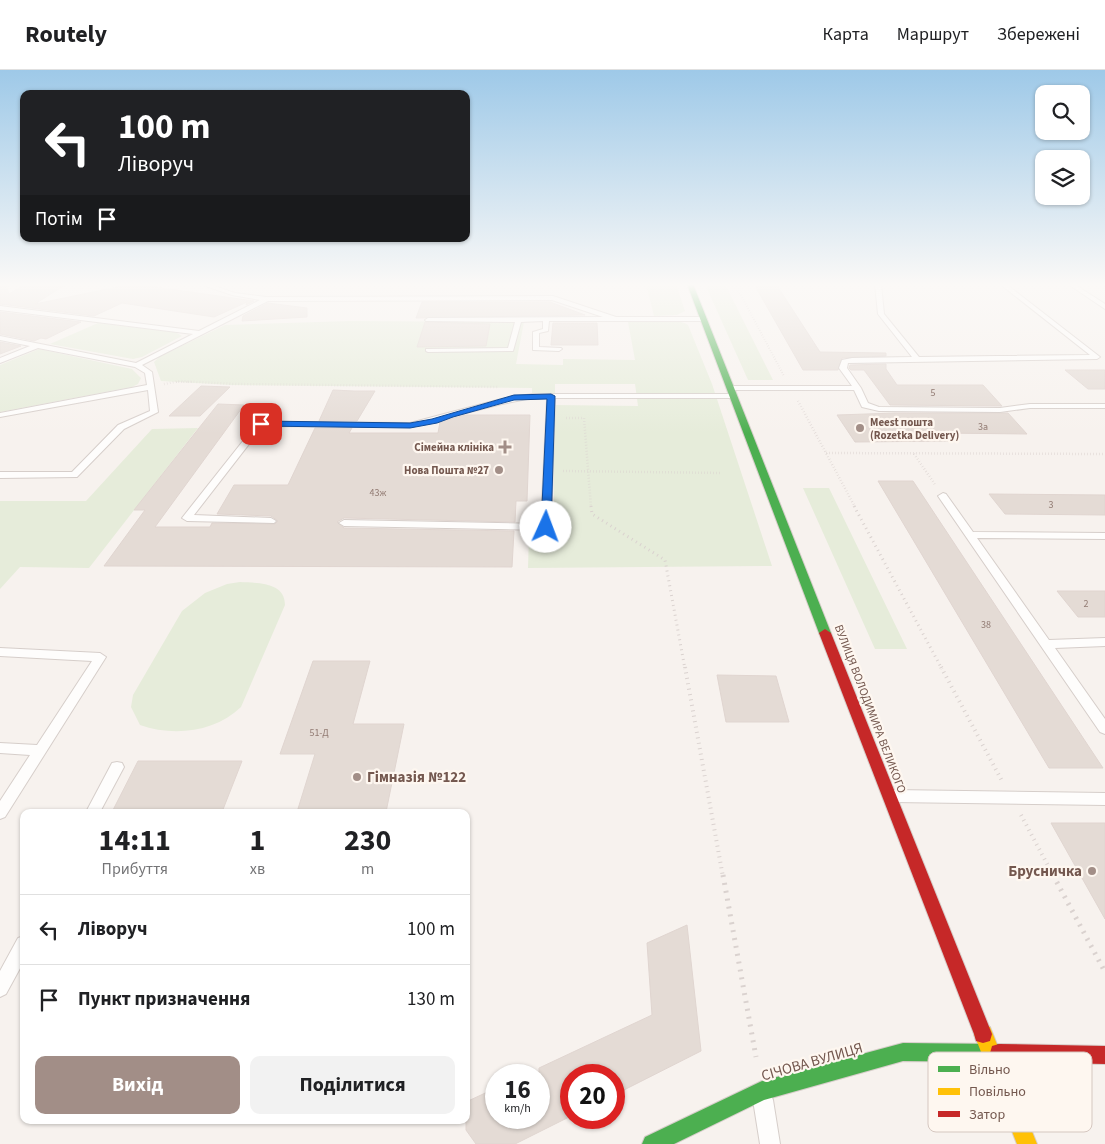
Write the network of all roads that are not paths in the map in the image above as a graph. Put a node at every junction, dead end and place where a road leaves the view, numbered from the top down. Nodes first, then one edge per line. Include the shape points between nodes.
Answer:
1 (199, 334) edge
2 (515, 334) edge
3 (536, 334) edge
4 (710, 334) edge
5 (897, 334) edge
6 (1068, 334) edge
7 (0, 338) edge
8 (38, 346) junction
9 (559, 349) dead end
10 (428, 350) dead end
11 (1097, 357) junction
12 (1105, 358) edge
13 (918, 360) junction
14 (0, 361) edge
15 (136, 365) junction
16 (151, 387) junction
17 (857, 388) junction
18 (732, 392) junction
19 (551, 396) junction
20 (1105, 406) edge
21 (0, 415) edge
22 (0, 475) edge
23 (943, 496) road end
24 (271, 521) dead end
25 (344, 523) dead end
26 (970, 536) junction
27 (1105, 536) edge
28 (1105, 642) edge
29 (1047, 644) junction
30 (0, 652) edge
31 (1105, 729) edge
32 (0, 748) edge
33 (41, 750) junction
34 (117, 767) dead end
35 (889, 796) junction
36 (1105, 799) edge
37 (95, 809) edge
38 (0, 813) edge
39 (20, 951) edge
40 (0, 988) edge
41 (990, 1052) joint
42 (1092, 1055) edge
43 (1105, 1055) edge
44 (762, 1091) junction
45 (1022, 1132) edge
46 (652, 1144) edge
47 (770, 1144) edge
48 (1027, 1144) edge

1 - 15 lane
2 - 10 lane via 511,350
3 - 9 lane via 535,349
4 - 18 main road, ВУЛИЦЯ ВОЛОДИМИРА ВЕЛИКОГО
5 - 13 lane
6 - 11 lane
7 - 8 lane
8 - 14 lane
8 - 15 lane
11 - 12 lane
11 - 13 lane
13 - 17 lane via 845,362 843,368
15 - 16 lane via 148,372
16 - 21 lane
16 - 22 lane via 154,412 121,427 74,475
17 - 18 lane
17 - 20 lane via 865,405 879,410
18 - 19 lane
18 - 35 main road, ВУЛИЦЯ ВОЛОДИМИРА ВЕЛИКОГО
19 - 24 lane via 514,398 434,422 410,425 261,424 187,518
19 - 25 lane via 546,527
23 - 26 lane
26 - 27 lane
26 - 29 lane
28 - 29 lane
29 - 31 lane
30 - 33 lane via 100,657
32 - 33 lane
33 - 38 lane
34 - 37 lane
35 - 36 lane
35 - 41 main road, ВУЛИЦЯ ВОЛОДИМИРА ВЕЛИКОГО
39 - 40 lane
41 - 44 main road, СІЧОВА ВУЛИЦЯ via 903,1052
42 - 43 main road, СІЧОВА ВУЛИЦЯ
44 - 46 main road, СІЧОВА ВУЛИЦЯ
44 - 47 lane
45 - 48 main road, ВУЛИЦЯ ВОЛОДИМИРА ВЕЛИКОГО

